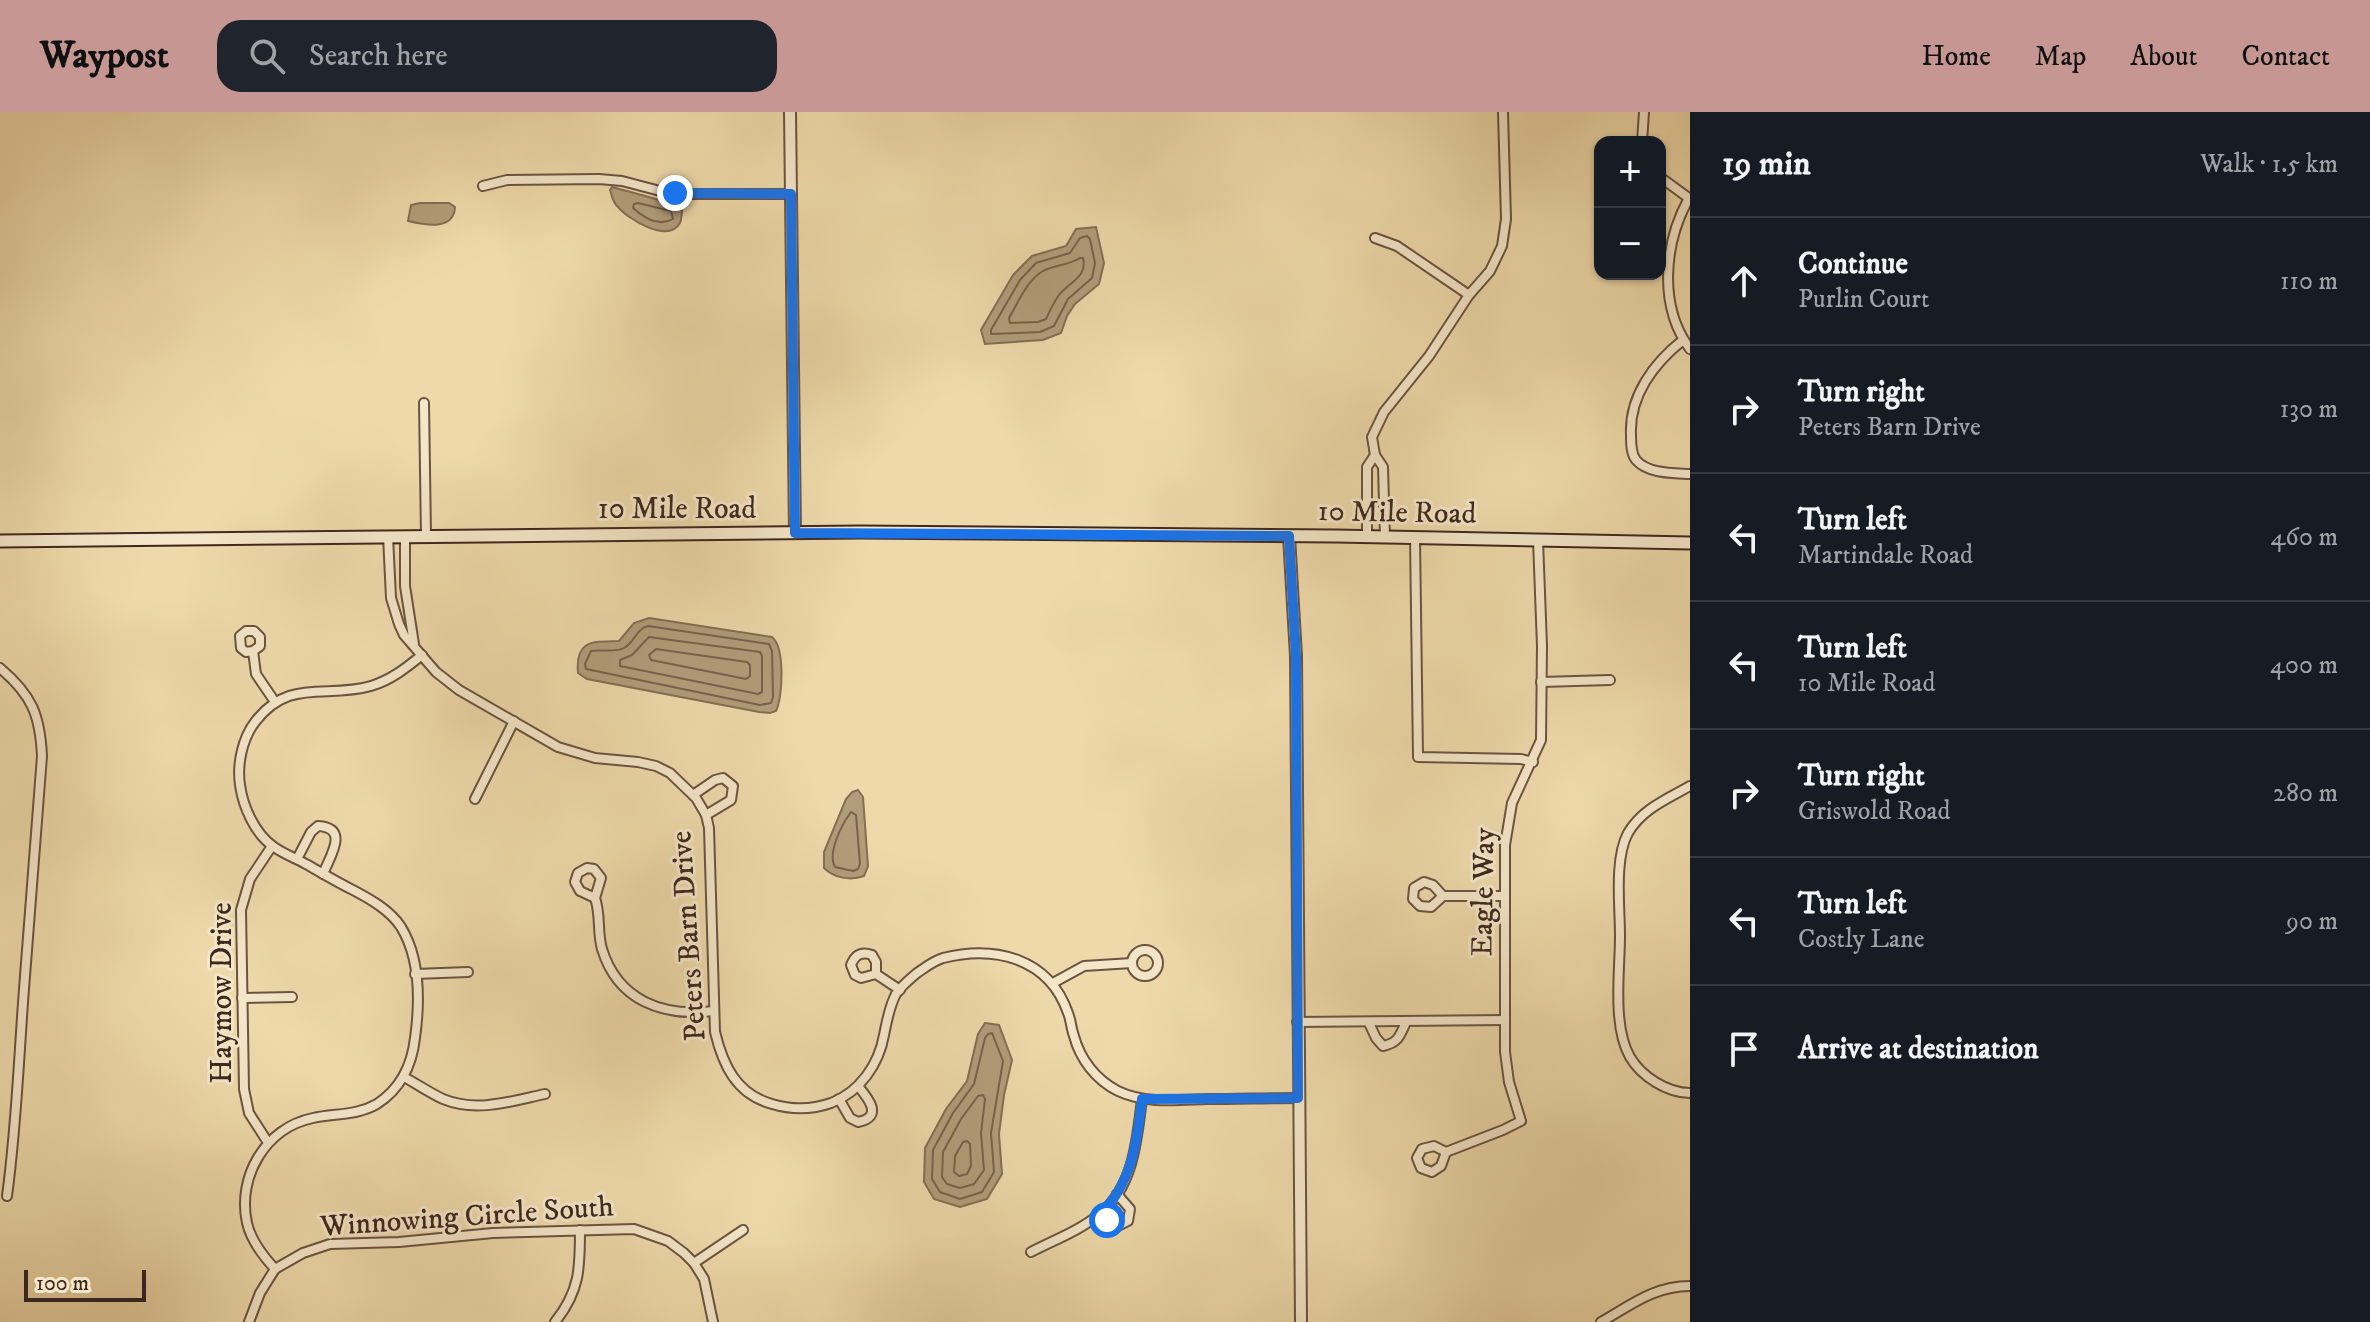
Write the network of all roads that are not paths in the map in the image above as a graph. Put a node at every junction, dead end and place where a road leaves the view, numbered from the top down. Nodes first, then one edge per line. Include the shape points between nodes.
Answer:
1 (790, 112) edge
2 (1503, 112) edge
3 (1644, 112) edge
4 (1642, 136) edge
5 (1666, 181) edge
6 (483, 186) dead end
7 (791, 194) junction
8 (1689, 198) edge
9 (1375, 238) dead end
10 (1490, 271) junction
11 (1500, 276) dead end
12 (1469, 295) junction
13 (1683, 340) junction
14 (1690, 349) edge
15 (1429, 356) junction
16 (1438, 361) dead end
17 (424, 403) dead end
18 (1375, 455) junction
19 (1690, 474) edge
20 (795, 533) junction
21 (388, 536) junction
22 (405, 536) junction
23 (426, 536) junction
24 (1289, 536) junction
25 (1367, 537) junction
26 (1385, 537) junction
27 (1415, 537) junction
28 (1538, 540) junction
29 (0, 541) edge
30 (1690, 543) edge
31 (414, 644) junction
32 (253, 651) dead end
33 (422, 655) junction
34 (0, 668) edge
35 (1610, 680) dead end
36 (1541, 682) junction
37 (275, 702) junction
38 (514, 721) junction
39 (1533, 762) junction
40 (1690, 786) edge
41 (693, 795) junction
42 (475, 799) dead end
43 (706, 815) junction
44 (272, 846) junction
45 (297, 859) junction
46 (323, 874) junction
47 (1443, 896) dead end
48 (1505, 896) junction
49 (595, 898) dead end
50 (1132, 963) dead end
51 (468, 972) dead end
52 (415, 974) junction
53 (876, 974) dead end
54 (1053, 983) junction
55 (900, 990) junction
56 (292, 997) dead end
57 (242, 998) junction
58 (713, 1011) junction
59 (1505, 1020) junction
60 (1297, 1022) junction
61 (1406, 1022) junction
62 (1369, 1023) junction
63 (404, 1077) junction
64 (858, 1086) junction
65 (1690, 1093) edge
66 (545, 1094) dead end
67 (1298, 1098) junction
68 (839, 1099) junction
69 (1142, 1099) junction
70 (267, 1141) junction
71 (1446, 1152) dead end
72 (1117, 1194) junction
73 (7, 1196) dead end
74 (1099, 1215) junction
75 (580, 1230) junction
76 (743, 1230) dead end
77 (1031, 1252) dead end
78 (694, 1263) junction
79 (275, 1269) junction
80 (1690, 1286) edge
81 (249, 1321) edge
82 (555, 1322) edge
83 (713, 1322) edge
84 (1301, 1322) edge
85 (1601, 1322) edge

1 - 7 street
2 - 10 street via 1506,219 1502,246
3 - 4 street
5 - 8 street
6 - 7 street via 507,180 599,179 686,194
7 - 20 street
8 - 13 street via 1678,216 1669,256 1668,281
9 - 12 street via 1397,246
10 - 11 street
10 - 12 street
12 - 15 street
13 - 14 street
13 - 19 street via 1658,361 1647,380 1637,398 1631,432 1636,460 1655,470
15 - 16 street
15 - 18 street via 1384,412 1372,437
17 - 23 street
18 - 25 street via 1367,467
18 - 26 street via 1383,467
20 - 23 main road, 10 Mile Road
20 - 24 main road, 10 Mile Road
21 - 22 main road, 10 Mile Road
21 - 29 main road, 10 Mile Road
21 - 31 street, Peters Barn Drive via 391,598 404,635
22 - 23 main road, 10 Mile Road
22 - 31 street, Peters Barn Drive via 406,601
24 - 25 main road, 10 Mile Road
24 - 60 street via 1296,656
25 - 26 main road, 10 Mile Road
26 - 27 main road, 10 Mile Road
27 - 28 main road, 10 Mile Road
27 - 39 street via 1418,757
28 - 30 main road, 10 Mile Road
28 - 36 street, Eagle Way
31 - 33 street, Peters Barn Drive
32 - 37 street via 256,674
33 - 37 street via 386,681 351,690 304,692
33 - 38 street, Peters Barn Drive via 449,683
34 - 73 street via 32,702 42,756
35 - 36 street
36 - 39 street, Eagle Way via 1541,740
37 - 44 street via 253,725 238,773 255,828
38 - 41 street, Peters Barn Drive via 575,753 656,766
38 - 42 street
39 - 48 street, Eagle Way via 1508,821
40 - 65 street via 1651,807 1624,841 1620,985 1623,1040 1630,1057 1652,1080
41 - 43 street, Peters Barn Drive
41 - 43 street, Peters Barn Drive via 723,778 733,786 731,800
43 - 58 street, Peters Barn Drive
44 - 45 street
44 - 57 street, Haymow Drive via 250,879 243,901
45 - 46 street
45 - 46 street via 311,832 329,827 337,841
46 - 52 street via 374,901 399,924
47 - 48 street
48 - 59 street, Eagle Way
49 - 58 street via 602,949 626,989 661,1009
50 - 54 street via 1084,966
51 - 52 street
52 - 63 street via 415,1039
53 - 55 street
54 - 55 street, Peters Barn Drive via 1024,962 978,954 929,964
54 - 69 street via 1087,1066 1115,1090
55 - 64 street, Peters Barn Drive via 880,1051
56 - 57 street
57 - 70 street, Haymow Drive via 244,1089 249,1113
58 - 68 street, Peters Barn Drive via 725,1065 744,1089 768,1103 793,1108
59 - 61 street
59 - 71 street, Eagle Way via 1509,1082 1521,1121
60 - 62 street
60 - 67 street
61 - 62 street
61 - 62 street via 1393,1044 1383,1046
63 - 66 street via 459,1104 496,1104
63 - 70 street via 378,1103 355,1113 312,1118
64 - 68 street, Peters Barn Drive
64 - 68 street via 872,1107 870,1118 850,1118
67 - 69 street
67 - 84 street
69 - 72 street via 1131,1164
70 - 79 street via 248,1178 244,1202 258,1250
72 - 74 street
72 - 74 street via 1130,1209 1128,1221 1112,1225
74 - 77 street
75 - 78 street, Winnowing Circle South via 652,1234
75 - 79 street, Winnowing Circle South via 330,1244
75 - 82 street via 578,1280
76 - 78 street
78 - 83 street, Winnowing Circle South via 704,1279
79 - 81 street
80 - 85 street via 1665,1287

